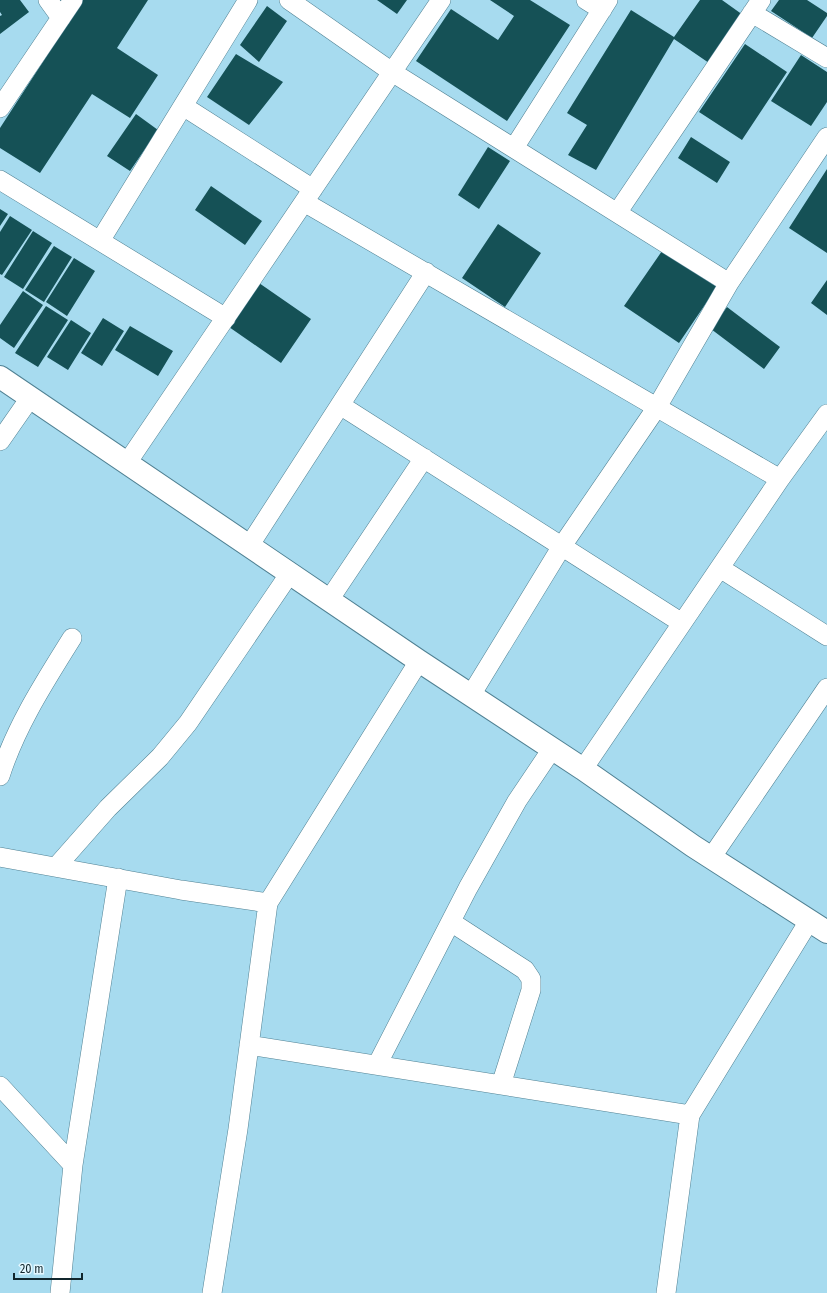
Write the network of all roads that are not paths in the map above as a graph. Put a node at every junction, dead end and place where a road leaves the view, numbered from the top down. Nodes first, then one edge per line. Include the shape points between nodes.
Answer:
1 (48, 0) edge
2 (72, 0) edge
3 (248, 0) edge
4 (289, 0) edge
5 (441, 0) edge
6 (599, 3) edge
7 (756, 7) edge
8 (60, 18) junction
9 (827, 58) edge
10 (392, 72) junction
11 (183, 106) junction
12 (0, 108) edge
13 (827, 137) edge
14 (514, 148) junction
15 (0, 180) edge
16 (309, 196) junction
17 (618, 213) junction
18 (100, 241) junction
19 (426, 272) junction
20 (729, 283) junction
21 (226, 318) junction
22 (0, 377) edge
23 (30, 398) junction
24 (340, 405) junction
25 (656, 407) junction
26 (827, 414) edge
27 (0, 441) edge
28 (424, 458) junction
29 (127, 463) junction
30 (780, 479) junction
31 (249, 546) junction
32 (562, 546) junction
33 (720, 568) junction
34 (290, 573) junction
35 (329, 600) junction
36 (682, 623) junction
37 (827, 636) edge
38 (72, 638) dead end
39 (419, 661) junction
40 (827, 688) edge
41 (471, 695) junction
42 (552, 749) junction
43 (583, 769) junction
44 (0, 776) edge
45 (0, 857) edge
46 (711, 858) junction
47 (56, 867) junction
48 (118, 878) junction
49 (268, 903) junction
50 (809, 921) junction
51 (451, 922) junction
52 (827, 932) edge
53 (250, 1045) junction
54 (377, 1065) junction
55 (501, 1085) junction
56 (0, 1086) edge
57 (690, 1115) junction
58 (73, 1165) junction
59 (60, 1293) edge
60 (212, 1293) edge
61 (666, 1293) edge

1 - 8 street
2 - 8 street
3 - 11 street
4 - 10 street
5 - 10 street
6 - 14 street
7 - 9 street
7 - 17 street
8 - 12 street
10 - 14 street
10 - 16 street
11 - 16 street
11 - 18 street
13 - 20 street
14 - 17 street
15 - 18 street
16 - 19 street
16 - 21 street
17 - 20 street
18 - 21 street
19 - 24 street
19 - 25 street
20 - 25 street
21 - 29 street
22 - 23 street
23 - 27 street
23 - 29 street
24 - 28 street
24 - 31 street
25 - 30 street
25 - 32 street
26 - 30 street
28 - 32 street
28 - 35 street
29 - 31 street
30 - 33 street
31 - 34 street
32 - 36 street
32 - 41 street
33 - 36 street
33 - 37 street
34 - 35 street
34 - 47 street via 188,723 160,757 108,808
35 - 39 street
36 - 43 street
38 - 44 street via 30,706
39 - 41 street
39 - 49 street
40 - 46 street
41 - 42 street
42 - 43 street
42 - 51 street via 517,801
43 - 46 street
45 - 47 street
46 - 50 street
47 - 48 street
48 - 49 street
48 - 58 street
49 - 53 street
50 - 52 street
50 - 57 street
51 - 54 street
51 - 55 street via 525,970 531,979 531,990
53 - 54 street
53 - 60 street
54 - 55 street
55 - 57 street
56 - 58 street
57 - 61 street
58 - 59 street

